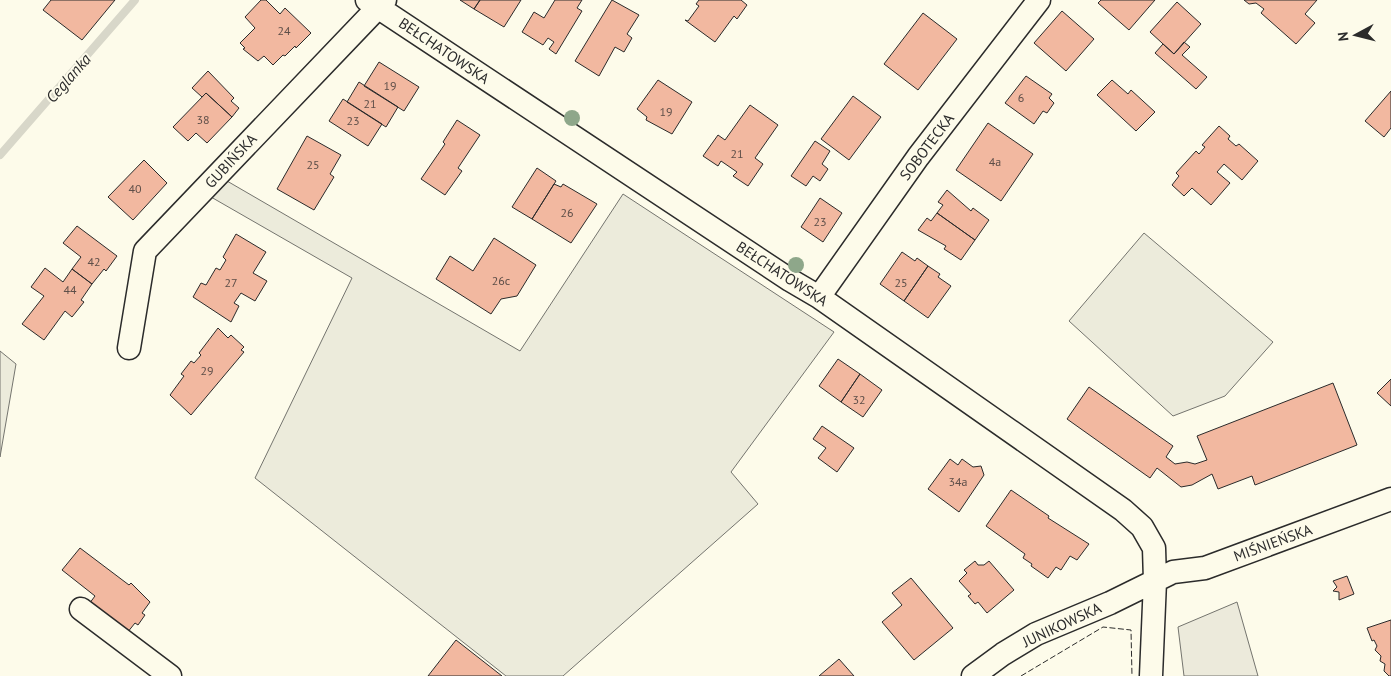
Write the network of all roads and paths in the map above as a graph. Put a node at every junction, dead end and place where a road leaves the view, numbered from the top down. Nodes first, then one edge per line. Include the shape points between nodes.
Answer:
1 (1039, 0) edge
2 (376, 2) edge
3 (819, 297) junction
4 (129, 348) dead end
5 (1391, 499) edge
6 (1155, 581) junction
7 (81, 609) dead end
8 (170, 676) edge
9 (973, 676) edge
10 (1151, 676) edge

1 - 3 street, SOBOTECKA via 918,157
2 - 3 street, BEŁCHATOWSKA
2 - 4 street, GUBIŃSKA via 146,251
3 - 6 street, BEŁCHATOWSKA via 1123,510 1142,527 1154,548
5 - 6 street, MIŚNIEŃSKA via 1214,565 1173,572
6 - 9 street, JUNIKOWSKA via 1036,634
6 - 10 street, BEŁCHATOWSKA
7 - 8 street

